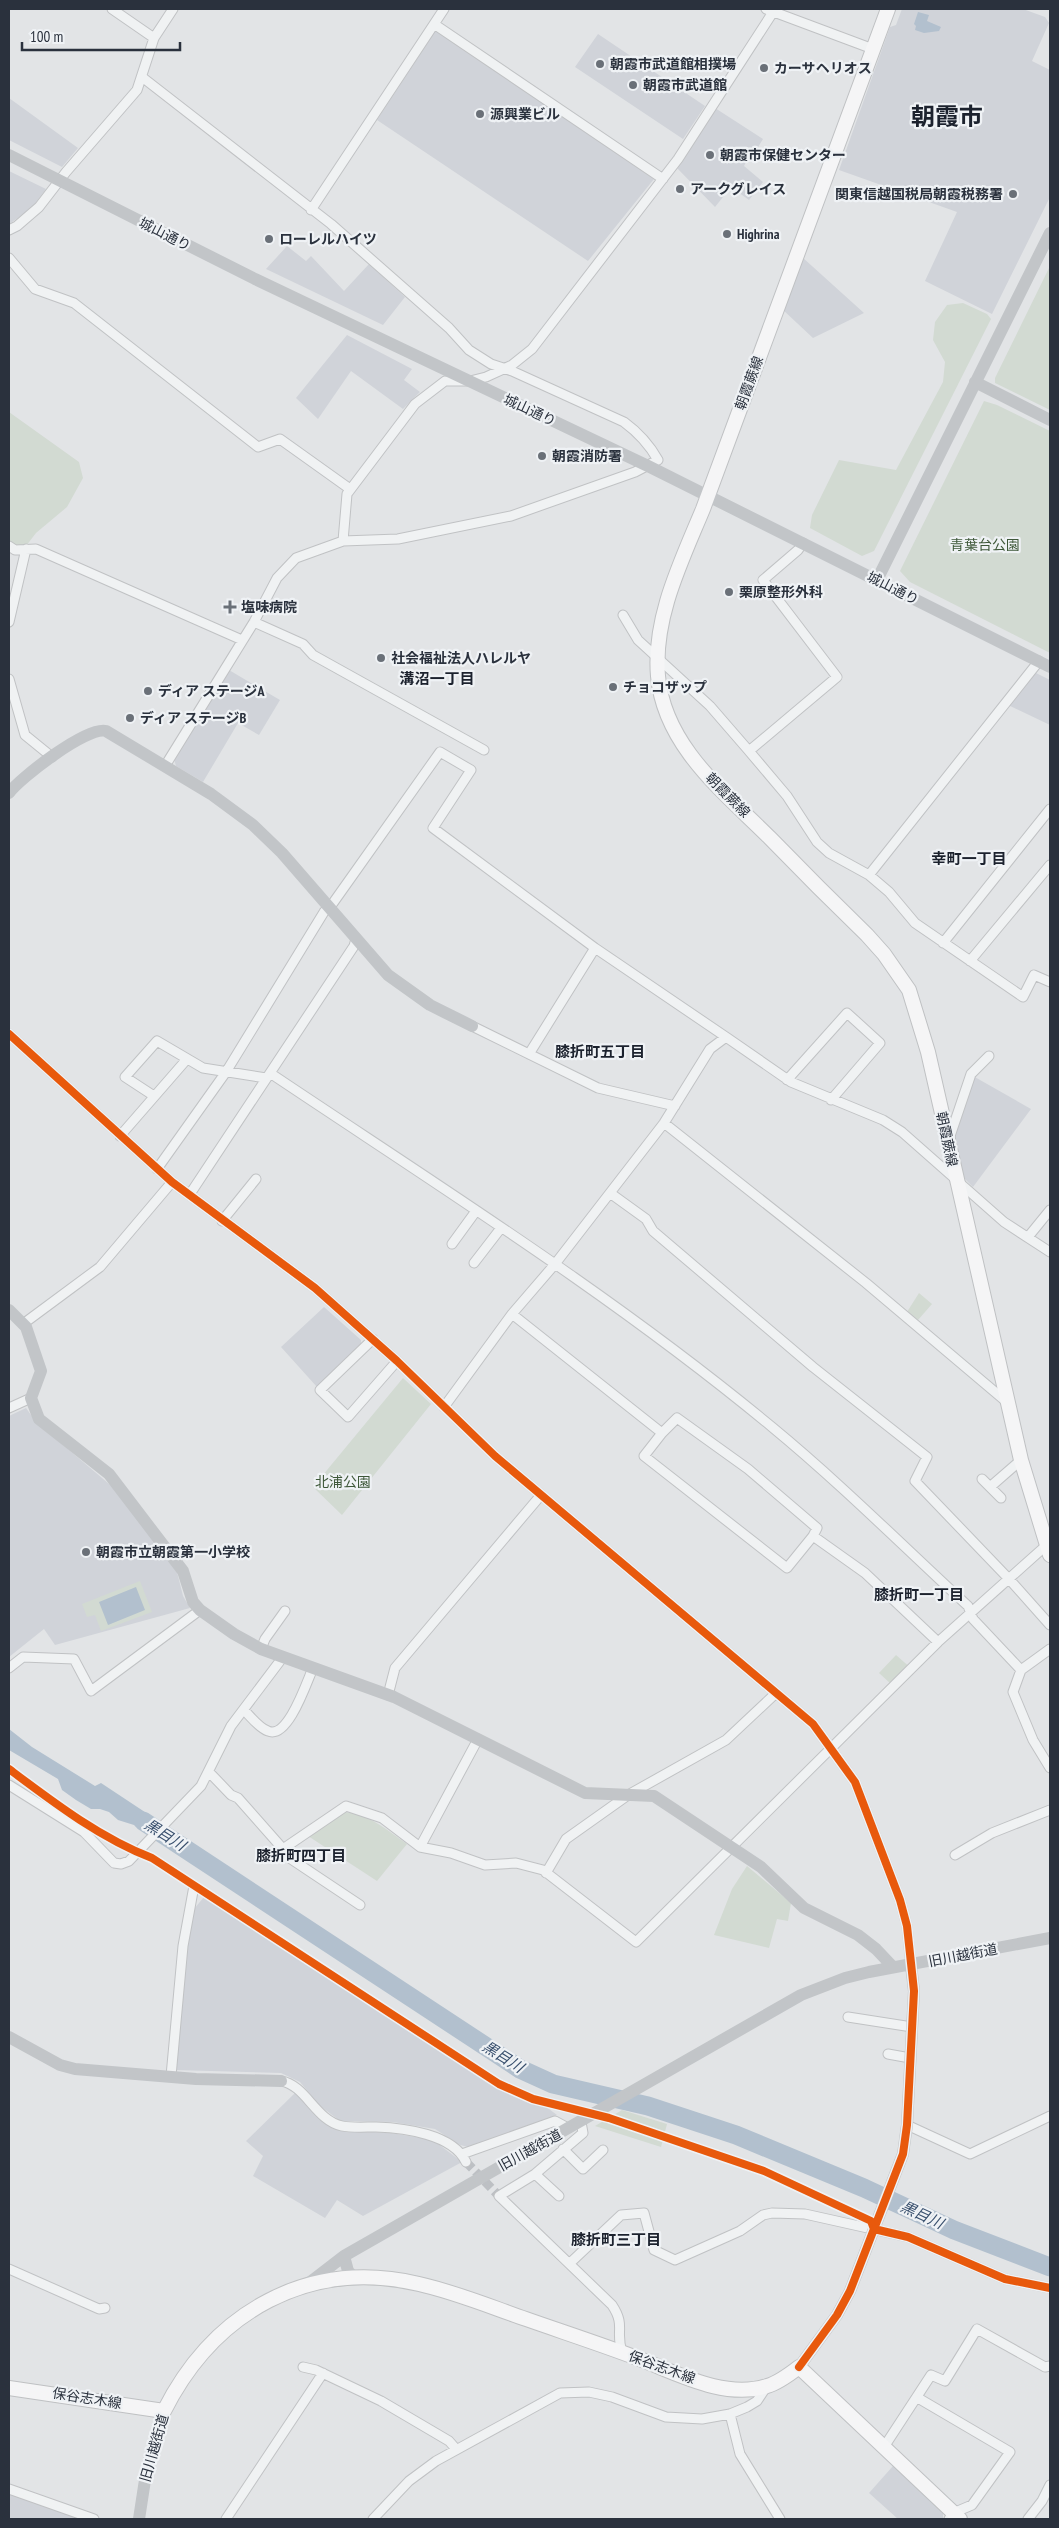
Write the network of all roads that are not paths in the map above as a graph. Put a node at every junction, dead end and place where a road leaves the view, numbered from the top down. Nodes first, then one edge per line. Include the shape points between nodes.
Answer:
1 (112, 9) edge
2 (174, 9) edge
3 (444, 9) edge
4 (888, 9) edge
5 (771, 10) edge
6 (434, 24) junction
7 (154, 38) junction
8 (873, 49) junction
9 (142, 77) junction
10 (9, 155) edge
11 (663, 179) junction
12 (58, 182) junction
13 (311, 210) junction
14 (9, 230) edge
15 (1050, 233) edge
16 (9, 258) edge
17 (503, 368) junction
18 (470, 382) junction
19 (975, 382) junction
20 (1050, 420) edge
21 (648, 466) junction
22 (350, 489) junction
23 (708, 497) junction
24 (343, 541) junction
25 (803, 543) junction
26 (9, 546) edge
27 (26, 549) junction
28 (877, 580) junction
29 (623, 615) dead end
30 (9, 622) edge
31 (254, 622) junction
32 (242, 640) junction
33 (658, 659) junction
34 (1045, 664) edge
35 (9, 679) edge
36 (484, 750) dead end
37 (749, 751) junction
38 (52, 758) junction
39 (165, 766) junction
40 (9, 793) edge
41 (1050, 809) edge
42 (1050, 865) edge
43 (869, 875) junction
44 (328, 907) junction
45 (356, 939) junction
46 (943, 943) junction
47 (595, 948) junction
48 (970, 961) junction
49 (1049, 981) edge
50 (472, 1026) joint
51 (9, 1034) edge
52 (726, 1037) junction
53 (529, 1054) junction
54 (990, 1056) dead end
55 (187, 1059) junction
56 (226, 1072) junction
57 (268, 1076) junction
58 (787, 1080) junction
59 (154, 1096) junction
60 (831, 1100) junction
61 (675, 1106) junction
62 (664, 1123) junction
63 (120, 1136) junction
64 (948, 1142) junction
65 (157, 1169) junction
66 (955, 1178) junction
67 (256, 1179) dead end
68 (172, 1182) junction
69 (610, 1193) junction
70 (190, 1194) junction
71 (1050, 1210) edge
72 (476, 1211) junction
73 (222, 1221) junction
74 (502, 1228) junction
75 (1028, 1237) junction
76 (452, 1244) dead end
77 (1050, 1252) edge
78 (474, 1263) dead end
79 (555, 1264) junction
80 (9, 1310) edge
81 (512, 1314) junction
82 (23, 1324) junction
83 (373, 1339) junction
84 (397, 1361) junction
85 (31, 1398) junction
86 (1008, 1403) junction
87 (444, 1407) junction
88 (9, 1408) edge
89 (662, 1433) junction
90 (1021, 1460) junction
91 (982, 1479) dead end
92 (990, 1487) junction
93 (541, 1494) junction
94 (1001, 1498) dead end
95 (813, 1536) junction
96 (1049, 1548) edge
97 (1009, 1579) junction
98 (200, 1610) junction
99 (285, 1610) dead end
100 (972, 1613) junction
101 (1050, 1625) edge
102 (938, 1642) junction
103 (261, 1649) junction
104 (1050, 1649) edge
105 (283, 1657) junction
106 (9, 1668) edge
107 (313, 1668) junction
108 (1021, 1670) junction
109 (775, 1694) junction
110 (388, 1695) junction
111 (244, 1710) junction
112 (478, 1739) junction
113 (831, 1749) junction
114 (1050, 1768) edge
115 (208, 1772) junction
116 (9, 1785) edge
117 (628, 1794) junction
118 (1050, 1810) edge
119 (420, 1847) junction
120 (731, 1848) junction
121 (278, 1852) junction
122 (955, 1855) dead end
123 (546, 1873) junction
124 (194, 1886) dead end
125 (360, 1905) dead end
126 (1050, 1938) edge
127 (911, 1965) junction
128 (894, 1967) junction
129 (848, 2017) dead end
130 (912, 2027) junction
131 (9, 2037) edge
132 (888, 2054) dead end
133 (910, 2058) junction
134 (172, 2076) junction
135 (281, 2081) joint
136 (1050, 2116) edge
137 (581, 2122) junction
138 (907, 2125) junction
139 (568, 2128) junction
140 (563, 2149) junction
141 (604, 2150) dead end
142 (535, 2174) junction
143 (559, 2196) dead end
144 (875, 2226) junction
145 (344, 2256) junction
146 (570, 2263) junction
147 (9, 2269) edge
148 (355, 2279) junction
149 (309, 2283) junction
150 (1050, 2288) edge
151 (105, 2308) dead end
152 (622, 2352) junction
153 (1050, 2366) edge
154 (303, 2367) dead end
155 (799, 2367) junction
156 (323, 2373) junction
157 (768, 2386) junction
158 (9, 2388) edge
159 (918, 2398) junction
160 (164, 2411) junction
161 (730, 2414) junction
162 (884, 2447) junction
163 (456, 2449) junction
164 (1050, 2485) edge
165 (9, 2489) edge
166 (1046, 2501) edge
167 (954, 2517) edge
168 (94, 2519) edge
169 (139, 2519) edge
170 (226, 2519) edge
171 (373, 2519) edge
172 (780, 2519) edge
173 (1028, 2519) edge

1 - 7 street
2 - 7 street
3 - 6 street
4 - 8 main road, 朝霞蕨線
5 - 8 street
5 - 11 street
6 - 11 street
6 - 13 street
7 - 9 street
8 - 23 main road, 朝霞蕨線
9 - 12 street via 137,90
9 - 13 street
10 - 12 street, 城山通り
11 - 17 street via 532,349
12 - 14 street via 39,207
12 - 18 street, 城山通り
13 - 17 street via 449,328 469,350
15 - 19 street
16 - 22 street via 35,289 74,303 258,446 280,438
17 - 18 street
17 - 21 street via 636,430 658,460
18 - 21 street, 城山通り
18 - 22 street via 445,381 422,397
19 - 20 street
19 - 28 street
21 - 23 street, 城山通り
21 - 24 street via 511,516 398,539
22 - 24 street
23 - 25 street, 城山通り
23 - 33 main road, 朝霞蕨線 via 670,591
24 - 31 street via 296,558 277,578
25 - 28 street, 城山通り
25 - 37 street via 763,580 837,677
26 - 27 street via 15,550
27 - 30 street
27 - 32 street via 36,549
28 - 34 street, 城山通り
29 - 33 street via 638,640
31 - 32 street
31 - 36 street via 303,644 313,655
32 - 39 street
33 - 37 street via 710,706
33 - 64 main road, 朝霞蕨線 via 658,678 666,709 679,739 696,763 867,935 902,978 917,1011
34 - 43 street
35 - 38 street via 25,735
37 - 43 street via 787,796 817,842 829,854
38 - 39 street via 90,733 101,730
38 - 40 street via 16,783
39 - 44 street via 227,804 253,825 282,853
41 - 46 street
42 - 48 street
43 - 46 street via 889,892 915,923
44 - 45 street
44 - 47 street via 440,752 471,770 433,828
44 - 56 street
45 - 50 street via 388,974 412,993
45 - 57 street
46 - 48 street
47 - 52 street
47 - 53 street
48 - 49 street via 1023,997 1034,975
50 - 53 street
51 - 63 street
52 - 58 street
52 - 61 street via 710,1049
53 - 61 street via 598,1088
54 - 64 street via 971,1074
55 - 56 street via 203,1068
55 - 59 street
55 - 59 street via 157,1041 125,1077
56 - 57 street
56 - 65 street
57 - 70 street
57 - 72 street
58 - 60 street
58 - 60 street via 847,1013 880,1043
59 - 63 street
60 - 66 street via 882,1120 902,1132
61 - 62 street
62 - 69 street
62 - 86 street via 866,1283
63 - 65 street
64 - 66 main road, 朝霞蕨線
65 - 68 street
66 - 75 street via 1004,1222
66 - 86 main road, 朝霞蕨線
67 - 73 street
68 - 70 street
68 - 82 street via 100,1267
69 - 79 street
69 - 97 street via 646,1219 653,1231 802,1358 927,1458 914,1480
70 - 73 street
71 - 75 street
72 - 74 street
72 - 76 street
73 - 83 street via 314,1288
74 - 78 street
74 - 79 street
75 - 77 street
79 - 81 street
79 - 100 street via 772,1427
80 - 82 street
81 - 87 street
81 - 89 street
82 - 85 street via 41,1371
83 - 84 street
83 - 84 street via 320,1390 348,1417
84 - 87 street
85 - 88 street
85 - 98 street via 38,1419 109,1474 183,1571 193,1602
86 - 90 main road, 朝霞蕨線
87 - 93 street
89 - 95 street via 677,1418 748,1470 817,1528
89 - 95 street via 644,1456 787,1568
90 - 92 street
90 - 96 main road, 朝霞蕨線
91 - 92 street
92 - 94 street
93 - 109 street
93 - 110 street via 395,1668
95 - 102 street via 865,1574
96 - 97 street
97 - 100 street
97 - 101 street
98 - 103 street
98 - 106 street via 91,1691 74,1659 23,1657
99 - 103 street
100 - 102 street
100 - 108 street via 973,1619
102 - 113 street
103 - 105 street
104 - 108 street
105 - 107 street
105 - 111 street
107 - 110 street
107 - 111 street via 297,1707 282,1729 268,1731
108 - 114 street via 1012,1692 1033,1740
109 - 113 street via 813,1724
109 - 117 street via 726,1740
110 - 112 street
111 - 115 street via 221,1743
112 - 117 street via 585,1793
112 - 119 street
113 - 120 street
113 - 127 street via 855,1782 900,1900 907,1926
115 - 116 street via 202,1786 141,1850 121,1864 114,1863 84,1832
115 - 121 street via 238,1798
117 - 120 street via 654,1796
117 - 123 street via 566,1839
118 - 122 street via 992,1834
119 - 121 street via 382,1818 346,1806
119 - 123 street via 452,1853 485,1865 516,1863
120 - 123 street via 636,1942
120 - 128 street via 762,1867 804,1908 858,1935
121 - 125 street
124 - 134 street via 183,1946
126 - 127 street, 旧川越街道
127 - 128 street, 旧川越街道
127 - 130 street via 914,1991
128 - 137 street, 旧川越街道 via 846,1978 801,1995
129 - 130 street
130 - 133 street
131 - 134 street via 60,2065 75,2069
132 - 133 street
133 - 138 street
134 - 135 street
135 - 139 street via 288,2082 330,2122 434,2136 464,2158 555,2120
136 - 138 street via 970,2154
137 - 139 street, 旧川越街道
137 - 140 street via 583,2133
138 - 144 street via 903,2154
139 - 145 street, 旧川越街道
140 - 141 street via 583,2169
140 - 142 street
142 - 143 street
142 - 146 street via 500,2196
144 - 146 street via 820,2215 772,2213 675,2260 654,2250 644,2213 621,2215
144 - 150 street via 1005,2279
144 - 155 street via 850,2291
145 - 148 street via 348,2271
145 - 149 street, 旧川越街道
146 - 152 street via 618,2314 621,2324 618,2338
147 - 151 street via 99,2309
148 - 149 main road, 保谷志木線
148 - 152 main road, 保谷志木線 via 418,2284
149 - 160 main road, 旧川越街道 via 259,2306 226,2330 194,2363
152 - 157 main road, 保谷志木線 via 691,2379 720,2386 747,2389
153 - 159 street via 1045,2367 977,2329 945,2381 931,2375
154 - 156 street
155 - 157 main road, 保谷志木線
155 - 162 main road
156 - 163 street via 380,2401
156 - 170 street
157 - 161 street via 757,2401
158 - 160 main road, 保谷志木線
159 - 162 street
159 - 167 street via 1010,2452 972,2505
160 - 169 street, 旧川越街道 via 147,2467
161 - 163 street via 702,2420 680,2418 600,2394 565,2392
161 - 172 street via 740,2454
162 - 167 main road
163 - 171 street via 409,2481
164 - 166 street
165 - 168 street
166 - 173 street

